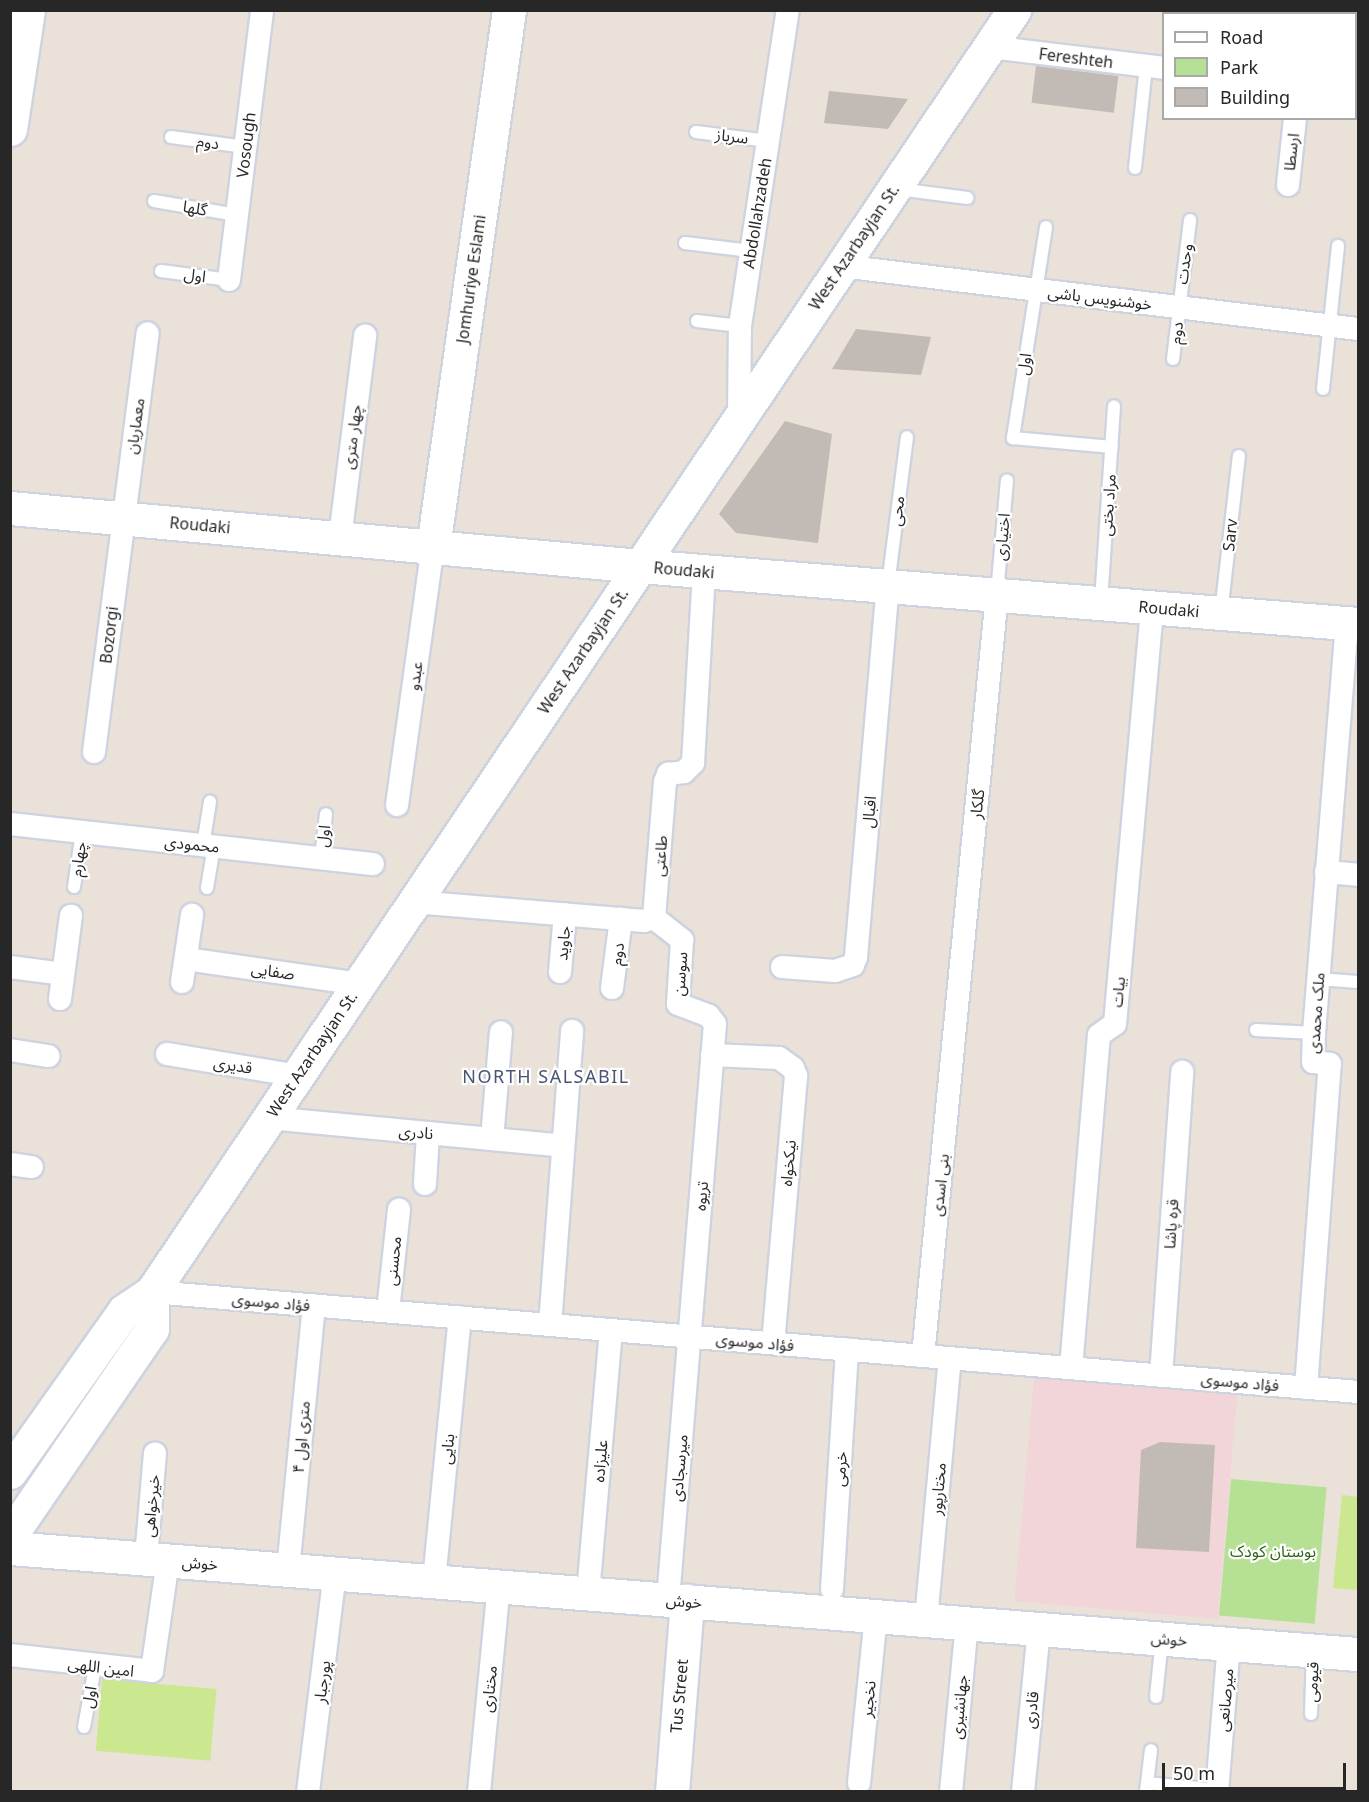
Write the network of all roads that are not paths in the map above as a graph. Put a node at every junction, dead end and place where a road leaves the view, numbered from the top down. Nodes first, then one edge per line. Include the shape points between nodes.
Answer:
1 (28, 10) edge
2 (262, 10) edge
3 (509, 10) edge
4 (788, 10) edge
5 (1014, 10) edge
6 (989, 47) junction
7 (1155, 67) edge
8 (13, 95) edge
9 (1295, 120) edge
10 (10, 129) edge
11 (696, 132) dead end
12 (171, 137) dead end
13 (768, 141) junction
14 (245, 147) junction
15 (1135, 168) dead end
16 (1288, 185) dead end
17 (894, 189) junction
18 (967, 198) dead end
19 (154, 201) dead end
20 (237, 215) junction
21 (1190, 220) dead end
22 (1046, 227) dead end
23 (685, 243) dead end
24 (1338, 246) dead end
25 (751, 251) junction
26 (841, 266) junction
27 (161, 270) dead end
28 (229, 280) joint
29 (1035, 290) junction
30 (1179, 307) junction
31 (697, 321) dead end
32 (740, 326) junction
33 (1329, 326) junction
34 (1359, 329) edge
35 (148, 333) dead end
36 (364, 336) dead end
37 (1173, 359) dead end
38 (1323, 389) dead end
39 (1114, 406) dead end
40 (739, 416) junction
41 (907, 437) dead end
42 (1112, 447) junction
43 (1239, 456) dead end
44 (1006, 480) dead end
45 (10, 507) edge
46 (123, 518) junction
47 (340, 538) junction
48 (434, 547) junction
49 (640, 566) junction
50 (704, 571) junction
51 (888, 586) junction
52 (997, 595) junction
53 (1101, 603) junction
54 (1152, 607) junction
55 (1221, 613) junction
56 (1353, 623) edge
57 (94, 752) dead end
58 (210, 802) dead end
59 (397, 804) dead end
60 (326, 814) dead end
61 (10, 824) edge
62 (81, 832) junction
63 (209, 846) junction
64 (321, 858) junction
65 (373, 864) dead end
66 (1326, 872) junction
67 (1359, 875) edge
68 (74, 887) dead end
69 (207, 888) dead end
70 (414, 902) junction
71 (565, 914) junction
72 (192, 915) dead end
73 (71, 916) dead end
74 (654, 918) junction
75 (621, 919) junction
76 (186, 959) junction
77 (10, 967) edge
78 (782, 967) dead end
79 (560, 972) dead end
80 (63, 975) junction
81 (1318, 980) junction
82 (182, 982) dead end
83 (1359, 982) edge
84 (359, 984) junction
85 (612, 988) dead end
86 (60, 999) dead end
87 (956, 1014) joint
88 (1256, 1030) dead end
89 (572, 1031) dead end
90 (501, 1032) dead end
91 (1314, 1033) junction
92 (10, 1050) edge
93 (168, 1053) dead end
94 (712, 1055) junction
95 (50, 1056) dead end
96 (1182, 1072) dead end
97 (298, 1076) junction
98 (269, 1118) junction
99 (428, 1133) junction
100 (492, 1139) junction
101 (563, 1146) junction
102 (425, 1184) dead end
103 (399, 1210) dead end
104 (152, 1292) junction
105 (314, 1305) junction
106 (388, 1311) junction
107 (460, 1317) junction
108 (550, 1325) junction
109 (611, 1330) junction
110 (689, 1336) junction
111 (773, 1343) junction
112 (847, 1349) junction
113 (923, 1356) junction
114 (950, 1358) junction
115 (1071, 1368) junction
116 (1161, 1376) junction
117 (1306, 1388) junction
118 (1359, 1392) edge
119 (155, 1453) dead end
120 (10, 1472) edge
121 (10, 1536) edge
122 (10, 1548) edge
123 (157, 1559) junction
124 (288, 1570) junction
125 (335, 1573) junction
126 (434, 1581) junction
127 (499, 1586) junction
128 (832, 1589) dead end
129 (588, 1593) junction
130 (678, 1600) junction
131 (876, 1616) junction
132 (926, 1620) junction
133 (967, 1623) junction
134 (1039, 1629) junction
135 (1162, 1638) junction
136 (1229, 1643) junction
137 (1313, 1650) junction
138 (1359, 1654) edge
139 (10, 1655) edge
140 (94, 1667) junction
141 (1156, 1697) dead end
142 (1311, 1714) dead end
143 (84, 1727) dead end
144 (1151, 1750) dead end
145 (860, 1783) dead end
146 (1147, 1787) edge
147 (1217, 1790) edge
148 (308, 1791) edge
149 (479, 1791) edge
150 (672, 1791) edge
151 (951, 1791) edge
152 (1023, 1791) edge

1 - 8 main road
2 - 14 street, Vosough
3 - 48 main road, Jomhuriye Eslami
4 - 13 street, Abdollahzadeh
5 - 6 main road, West Azarbayjan St.
6 - 7 street, Fereshteh
6 - 17 main road, West Azarbayjan St.
7 - 15 lane
8 - 10 main road
9 - 16 street, ارسطا
11 - 13 lane, سرباز
12 - 14 lane, دوم
13 - 25 street, Abdollahzadeh
14 - 20 street, Vosough
17 - 18 lane
17 - 26 main road, West Azarbayjan St.
19 - 20 lane, گلها
20 - 28 street, Vosough
21 - 30 lane, وحدت
22 - 29 lane, اول
23 - 25 lane
24 - 33 lane
25 - 32 street, Abdollahzadeh
26 - 29 street, خوشنویس باشی
26 - 40 main road, West Azarbayjan St.
27 - 28 lane, اول
29 - 30 street, خوشنویس باشی
29 - 42 lane, اول via 1013,438
30 - 33 street, خوشنویس باشی
30 - 37 lane, دوم
31 - 32 lane
32 - 40 street, Abdollahzadeh
33 - 34 street, خوشنویس باشی
33 - 38 lane
35 - 46 street, معماریان
36 - 47 street, چهار متری
39 - 42 lane, مراد بختی
40 - 49 main road, West Azarbayjan St.
41 - 51 lane, محی
42 - 53 lane, مراد بختی
43 - 55 lane, Sarv
44 - 52 lane, اختیاری
45 - 46 main road, Roudaki
46 - 47 main road, Roudaki
46 - 57 street, Bozorgi
47 - 48 main road, Roudaki
48 - 49 main road, Roudaki
48 - 59 street, عبدو
49 - 50 main road, Roudaki
49 - 70 main road, West Azarbayjan St.
50 - 51 main road, Roudaki
50 - 74 street, طاعتی via 693,763 684,772 668,774 665,782
51 - 52 main road, Roudaki
51 - 78 street, اقبال via 856,957 852,965 835,971
52 - 53 main road, Roudaki
52 - 87 street, گلکار
53 - 54 main road, Roudaki
54 - 55 main road, Roudaki
54 - 115 street, بیات via 1115,1024 1099,1035
55 - 56 main road, Roudaki
56 - 66 street, ملک محمدی
58 - 63 lane
60 - 64 lane, اول
61 - 62 street, محمودی
62 - 63 street, محمودی
62 - 68 lane, چهارم
63 - 64 street, محمودی
63 - 69 lane
64 - 65 street, محمودی
66 - 67 street
66 - 81 street, ملک محمدی
70 - 71 street
70 - 84 main road, West Azarbayjan St.
71 - 75 street
71 - 79 street, جاوید
72 - 76 street
73 - 80 street
74 - 75 street
74 - 94 street, سوسن via 682,940 678,1004 712,1020
75 - 85 street, دوم
76 - 82 street
76 - 84 street, صفایی
77 - 80 street
80 - 86 street
81 - 83 lane
81 - 91 street, ملک محمدی
84 - 97 main road, West Azarbayjan St.
87 - 113 street, بنی اسدی
88 - 91 lane
89 - 101 street
90 - 100 street
91 - 117 street, ملک محمدی via 1313,1062 1330,1064
92 - 95 street
93 - 97 street, قدیری
94 - 110 street, تریوه
94 - 111 street, نیکخواه via 779,1058 793,1068 796,1076
96 - 116 street, قره پاشا
97 - 98 main road, West Azarbayjan St.
98 - 99 street, نادری
98 - 104 main road, West Azarbayjan St.
99 - 100 street, نادری
99 - 102 street
100 - 101 street, نادری
101 - 108 street
103 - 106 street, محسنی
104 - 105 street, فؤاد موسوی
104 - 120 main road, West Azarbayjan St. via 124,1311
104 - 121 main road via 152,1329
105 - 106 street, فؤاد موسوی
105 - 124 street, ۴ متری اول
106 - 107 street, فؤاد موسوی
107 - 108 street, فؤاد موسوی
107 - 126 street, بنایی
108 - 109 street, فؤاد موسوی
109 - 110 street, فؤاد موسوی
109 - 129 street, علیزاده
110 - 111 street, فؤاد موسوی
110 - 130 street, میرسجادی
111 - 112 street, فؤاد موسوی
112 - 113 street, فؤاد موسوی
112 - 128 street, خرمی
113 - 114 street, فؤاد موسوی
114 - 115 street, فؤاد موسوی
114 - 132 street, مختارپور
115 - 116 street, فؤاد موسوی
116 - 117 street, فؤاد موسوی
117 - 118 street, فؤاد موسوی
119 - 123 street, خیرخواهی
122 - 123 main road, خوش
123 - 124 main road, خوش
123 - 140 street, امین اللهی via 152,1671
124 - 125 main road, خوش
125 - 126 main road, خوش
125 - 148 street, پورجبار
126 - 127 main road, خوش
127 - 129 main road, خوش
127 - 149 street, مختاری
129 - 130 main road, خوش
130 - 131 main road, خوش
130 - 150 main road, Tus Street
131 - 132 main road, خوش
131 - 145 street, نخجیر
132 - 133 main road, خوش
133 - 134 main road, خوش
133 - 151 street, جهانشیری
134 - 135 main road, خوش
134 - 152 street, قادری
135 - 136 main road, خوش
135 - 141 lane
136 - 137 main road, خوش
136 - 147 street, میرصانعی
137 - 138 main road, خوش
137 - 142 lane, قیومی
139 - 140 street, امین اللهی
140 - 143 lane, اول
144 - 146 lane
146 - 147 lane

